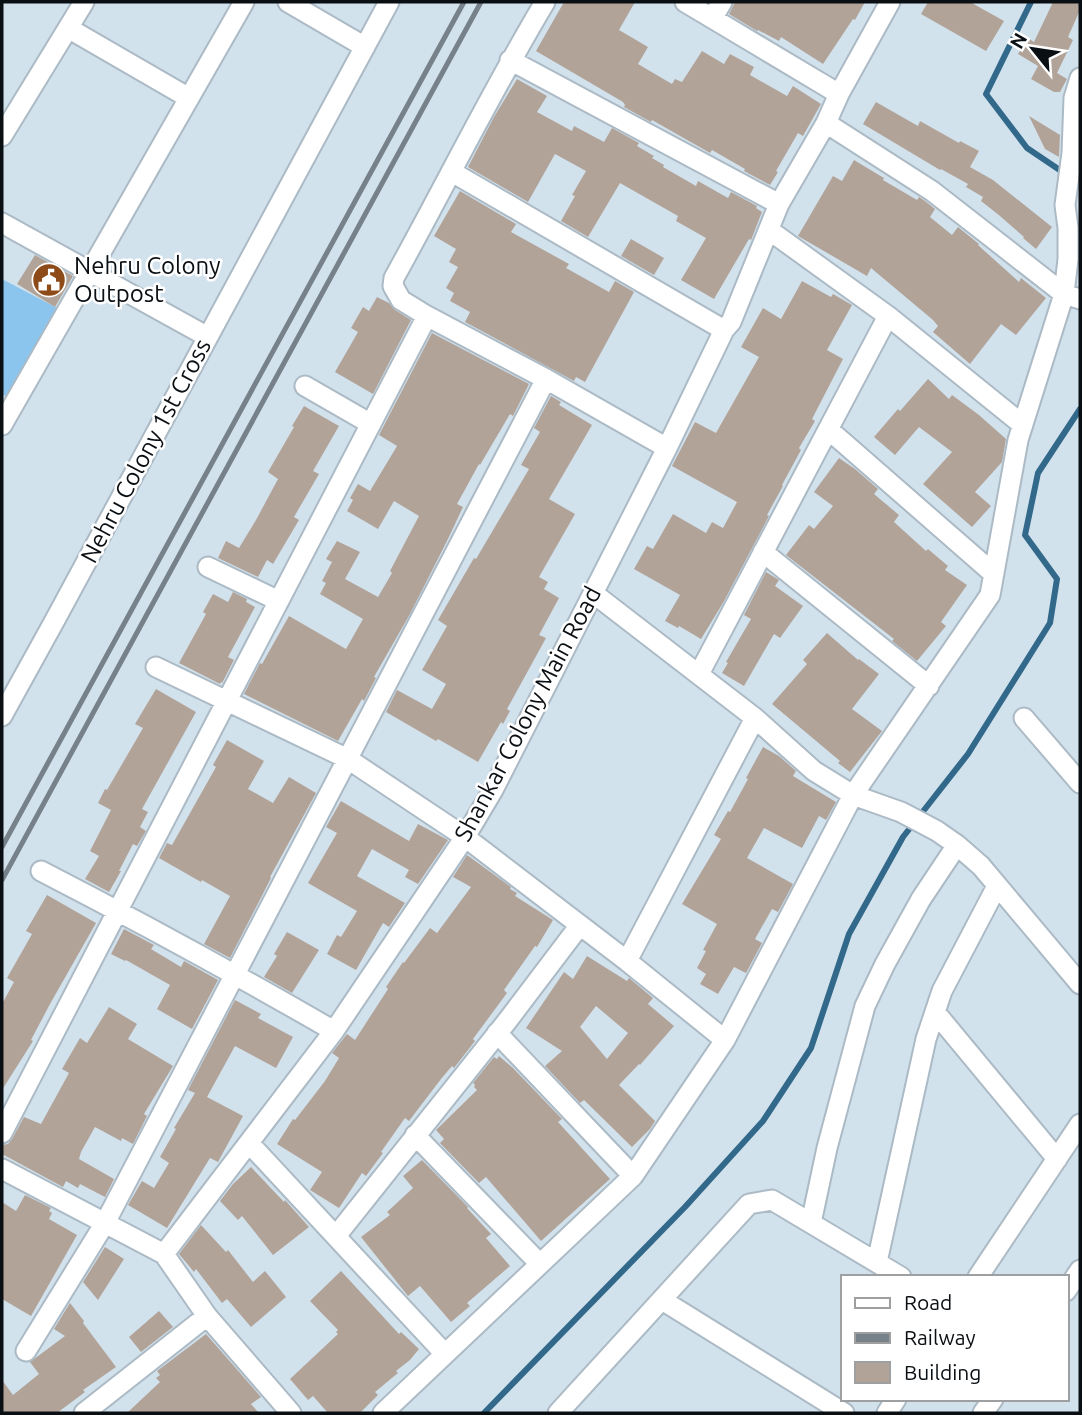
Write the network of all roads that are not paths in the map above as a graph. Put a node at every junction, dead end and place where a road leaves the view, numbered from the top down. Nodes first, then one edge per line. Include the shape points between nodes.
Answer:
1 (83, 2) edge
2 (244, 2) edge
3 (288, 2) edge
4 (389, 2) edge
5 (545, 2) edge
6 (685, 2) edge
7 (890, 2) edge
8 (718, 10) edge
9 (68, 28) junction
10 (365, 47) junction
11 (510, 60) junction
12 (1080, 78) edge
13 (839, 94) junction
14 (189, 98) junction
15 (826, 123) junction
16 (2, 136) edge
17 (1075, 145) edge
18 (452, 172) junction
19 (779, 204) junction
20 (2, 223) edge
21 (769, 230) junction
22 (90, 271) junction
23 (1072, 296) edge
24 (427, 316) junction
25 (888, 316) junction
26 (724, 330) junction
27 (208, 337) junction
28 (546, 379) junction
29 (305, 386) dead end
30 (371, 424) junction
31 (2, 425) edge
32 (1023, 425) junction
33 (829, 429) junction
34 (667, 448) junction
35 (764, 552) junction
36 (208, 567) dead end
37 (993, 574) junction
38 (593, 593) junction
39 (279, 601) junction
40 (156, 667) dead end
41 (699, 674) junction
42 (929, 685) junction
43 (227, 700) junction
44 (2, 716) edge
45 (755, 718) junction
46 (1024, 718) dead end
47 (348, 759) junction
48 (1080, 783) edge
49 (853, 795) junction
50 (465, 837) junction
51 (957, 845) junction
52 (41, 871) dead end
53 (997, 886) junction
54 (118, 910) junction
55 (580, 925) junction
56 (627, 961) junction
57 (236, 974) junction
58 (1080, 984) edge
59 (935, 1012) junction
60 (334, 1031) junction
61 (498, 1033) junction
62 (725, 1040) junction
63 (1080, 1124) edge
64 (2, 1133) edge
65 (415, 1135) junction
66 (249, 1143) junction
67 (1056, 1159) junction
68 (2, 1169) edge
69 (634, 1176) junction
70 (105, 1223) junction
71 (811, 1223) junction
72 (336, 1236) junction
73 (164, 1254) junction
74 (877, 1262) junction
75 (540, 1264) junction
76 (1080, 1270) edge
77 (898, 1275) edge
78 (979, 1275) edge
79 (1068, 1288) edge
80 (662, 1300) junction
81 (206, 1316) junction
82 (26, 1351) dead end
83 (445, 1354) junction
84 (83, 1413) edge
85 (291, 1413) edge
86 (383, 1413) edge
87 (558, 1413) edge
88 (844, 1413) edge

1 - 9 street
2 - 14 street
3 - 10 street
4 - 10 street, Nehru Colony 1st Cross
5 - 11 street
6 - 8 street
7 - 13 street, Shankar Colony Main Road
8 - 13 street
9 - 14 street
9 - 16 street
10 - 27 street, Nehru Colony 1st Cross
11 - 18 street
11 - 19 street
12 - 17 street via 1074,98
13 - 15 street, Shankar Colony Main Road
14 - 22 street
15 - 19 street, Shankar Colony Main Road
15 - 23 street via 932,191
17 - 23 street via 1065,205
18 - 24 street via 394,278 401,300
18 - 26 street
19 - 21 street, Shankar Colony Main Road
20 - 22 street
21 - 25 street
21 - 26 street, Shankar Colony Main Road
22 - 27 street
22 - 31 street
23 - 32 street
24 - 28 street
24 - 30 street
25 - 32 street
25 - 33 street
26 - 34 street, Shankar Colony Main Road
27 - 44 street, Nehru Colony 1st Cross
28 - 34 street
28 - 47 street
29 - 30 street
30 - 39 street
32 - 37 street
33 - 35 street
33 - 37 street
34 - 38 street, Shankar Colony Main Road
35 - 41 street
35 - 42 street
36 - 39 street
37 - 42 street via 990,595
38 - 41 street
38 - 50 street, Shankar Colony Main Road
39 - 43 street
40 - 43 street
41 - 45 street
42 - 49 street
43 - 47 street
43 - 54 street
45 - 49 street via 814,771
45 - 56 street
46 - 48 street
47 - 50 street
47 - 57 street
49 - 51 street via 901,812
49 - 62 street
50 - 55 street
50 - 60 street, Shankar Colony Main Road
51 - 53 street
51 - 71 street via 920,899 865,1006
52 - 54 street
53 - 58 street
53 - 59 street
54 - 57 street
54 - 64 street
55 - 56 street
55 - 61 street
56 - 62 street
57 - 60 street
57 - 70 street
59 - 67 street
59 - 74 street
60 - 66 street, Shankar Colony Main Road
61 - 65 street
61 - 69 street
62 - 69 street
63 - 67 street
65 - 72 street
65 - 75 street
66 - 72 street
66 - 73 street, Shankar Colony Main Road
67 - 78 street
68 - 70 street
69 - 75 street
70 - 73 street
70 - 82 street
71 - 74 street
71 - 80 street via 772,1200 748,1204
72 - 83 street
73 - 81 street
74 - 77 street
75 - 83 street
76 - 79 street
80 - 87 street
80 - 88 street
81 - 84 street
81 - 85 street
83 - 86 street

